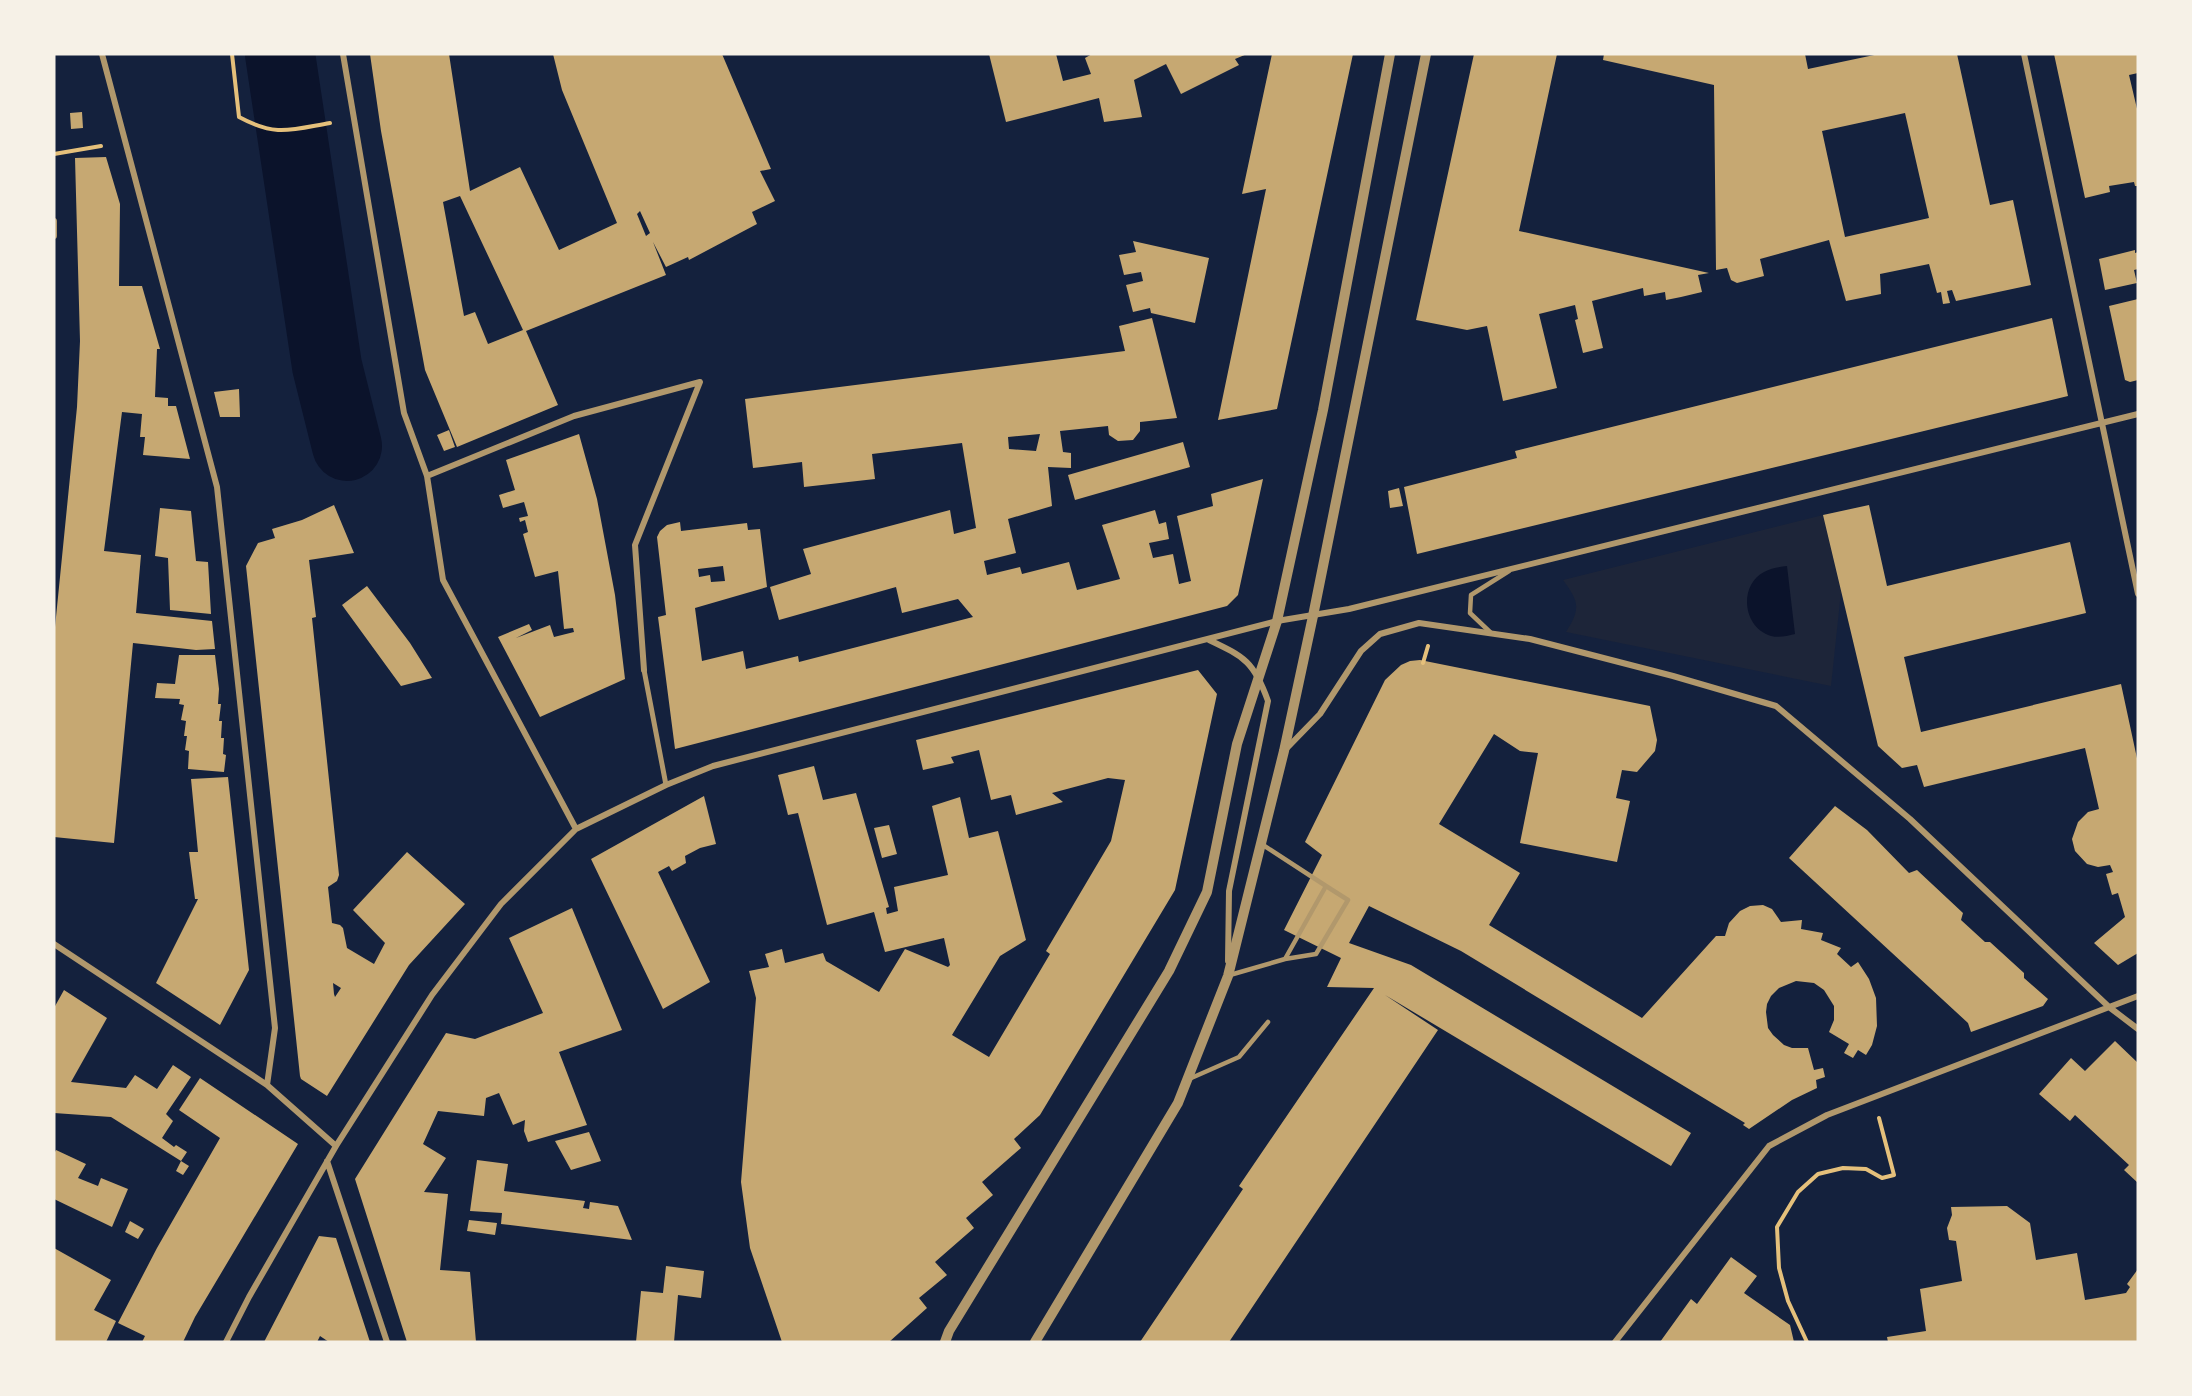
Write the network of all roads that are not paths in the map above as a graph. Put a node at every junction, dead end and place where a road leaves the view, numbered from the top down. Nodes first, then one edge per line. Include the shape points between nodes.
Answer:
1 (102, 54) edge
2 (343, 54) edge
3 (1390, 54) edge
4 (1426, 54) edge
5 (2025, 54) edge
6 (54, 221) edge
7 (54, 236) edge
8 (2138, 414) edge
9 (2102, 422) junction
10 (427, 476) junction
11 (1514, 568) junction
12 (2138, 594) edge
13 (1313, 616) junction
14 (1277, 621) junction
15 (1491, 634) junction
16 (1209, 640) junction
17 (644, 670) joint
18 (1259, 676) junction
19 (1284, 751) junction
20 (666, 785) junction
21 (576, 829) junction
22 (1261, 844) junction
23 (1326, 886) junction
24 (54, 944) edge
25 (1285, 959) junction
26 (1228, 976) junction
27 (2138, 996) edge
28 (2109, 1007) junction
29 (1268, 1022) dead end
30 (2138, 1029) edge
31 (1186, 1080) junction
32 (267, 1084) junction
33 (336, 1146) junction
34 (327, 1161) junction
35 (946, 1339) edge
36 (226, 1342) edge
37 (387, 1342) edge
38 (1035, 1342) edge
39 (1614, 1342) edge

1 - 32 street via 217,487 275,1028
2 - 10 street via 404,413
3 - 14 street via 1323,410
4 - 13 street
5 - 9 street
6 - 7 street
8 - 9 street
9 - 11 street
9 - 12 street
10 - 17 street via 574,416 700,382 635,545
10 - 21 street via 443,580
11 - 13 street
11 - 15 lane via 1471,595 1470,613
13 - 14 street
13 - 19 street
14 - 16 street
14 - 18 street
15 - 19 street via 1419,623 1380,634 1361,651 1320,714
15 - 28 street via 1530,639 1776,706 1910,819
16 - 18 street via 1238,653
16 - 20 street via 713,766
17 - 20 street
18 - 26 street via 1268,701 1229,891
18 - 35 street via 1237,744 1207,892 1169,970
19 - 22 street
20 - 21 street
21 - 33 street via 501,904 446,977
22 - 23 lane
22 - 26 street
23 - 25 lane
23 - 25 lane via 1348,900 1316,954
24 - 32 street
25 - 26 lane
26 - 31 street
27 - 28 street
28 - 30 street
28 - 39 street via 1827,1115 1768,1146
29 - 31 lane via 1239,1057
31 - 38 street via 1178,1103
32 - 33 street
33 - 34 street
34 - 36 street
34 - 37 street

